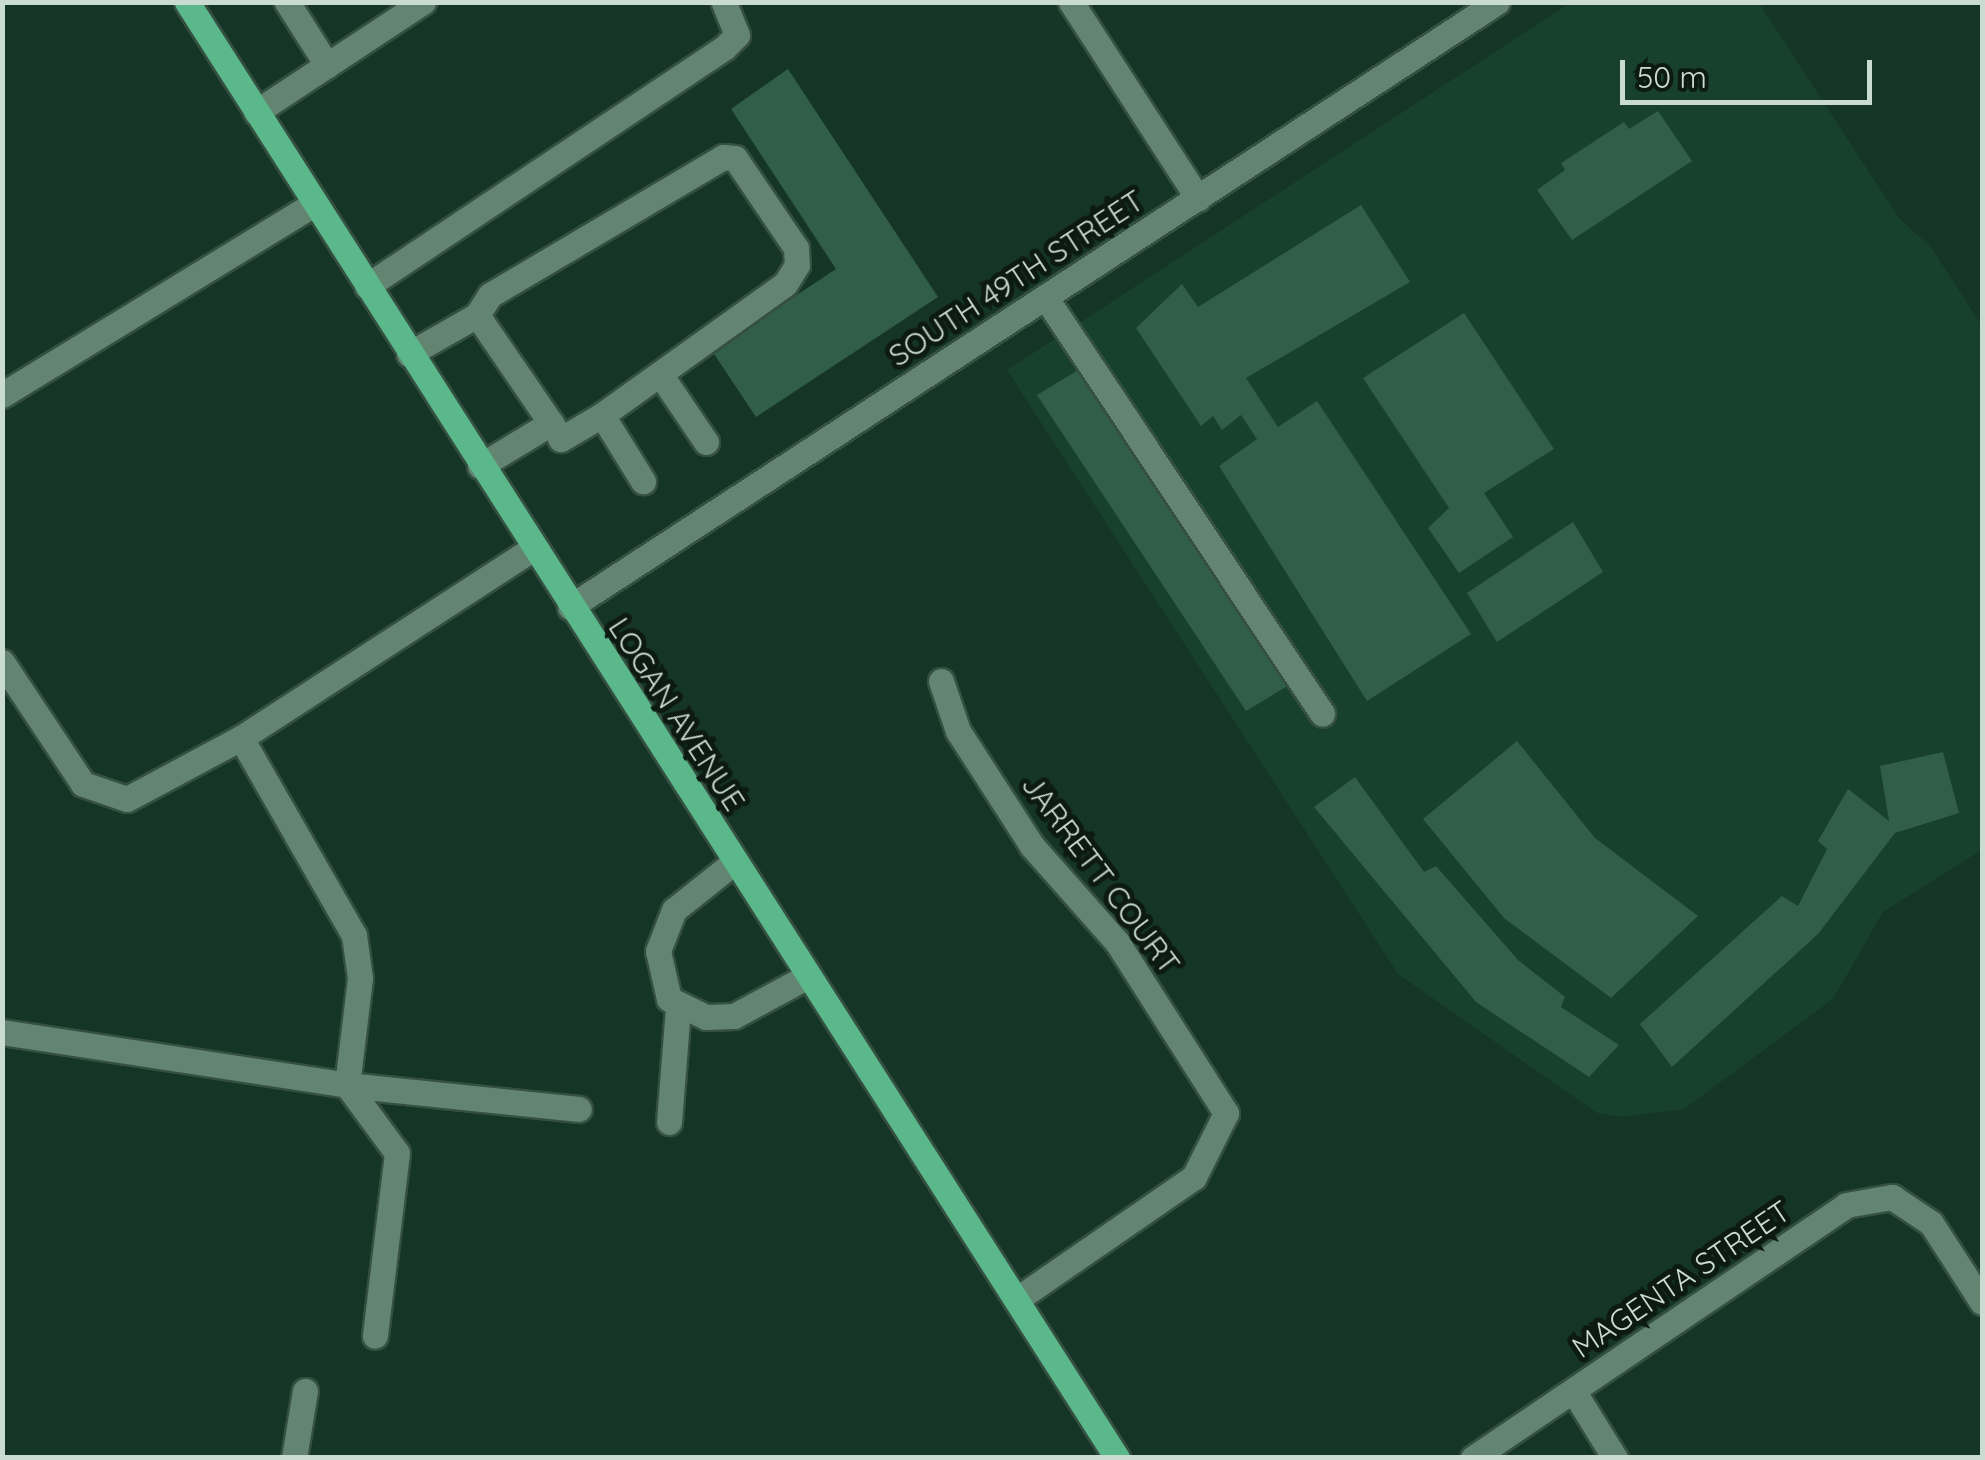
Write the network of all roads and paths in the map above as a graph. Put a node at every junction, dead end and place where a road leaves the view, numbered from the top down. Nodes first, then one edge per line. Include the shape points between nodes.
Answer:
1 (187, 2) edge
2 (287, 2) edge
3 (422, 2) edge
4 (724, 2) edge
5 (1071, 2) edge
6 (1497, 2) edge
7 (327, 66) junction
8 (256, 112) junction
9 (1198, 198) junction
10 (314, 204) junction
11 (366, 286) junction
12 (1046, 298) junction
13 (477, 314) junction
14 (409, 354) junction
15 (660, 374) junction
16 (2, 394) edge
17 (602, 415) junction
18 (550, 423) junction
19 (706, 442) dead end
20 (480, 466) junction
21 (644, 481) dead end
22 (532, 549) junction
23 (570, 607) junction
24 (2, 662) edge
25 (941, 682) dead end
26 (1322, 714) dead end
27 (242, 738) junction
28 (733, 863) junction
29 (806, 977) junction
30 (678, 1008) junction
31 (2, 1032) edge
32 (347, 1085) junction
33 (579, 1109) dead end
34 (669, 1122) dead end
35 (1018, 1299) junction
36 (1982, 1302) edge
37 (375, 1336) dead end
38 (305, 1392) dead end
39 (1574, 1392) junction
40 (294, 1458) edge
41 (1117, 1458) edge
42 (1473, 1458) edge
43 (1615, 1458) edge

1 - 8 main road, LOGAN AVENUE
2 - 7 street
3 - 7 street
4 - 11 street via 737,35 724,48
5 - 9 street
6 - 9 street, SOUTH 49TH STREET
7 - 8 street
8 - 10 main road, LOGAN AVENUE
9 - 12 street, SOUTH 49TH STREET
10 - 11 main road, LOGAN AVENUE
10 - 16 street
11 - 14 main road, LOGAN AVENUE
12 - 23 street, SOUTH 49TH STREET
12 - 26 street
13 - 14 street
13 - 15 street via 490,295 707,162 735,158 796,248 798,265 785,284
13 - 18 street
14 - 20 main road, LOGAN AVENUE
15 - 17 street
15 - 19 street
17 - 18 street via 561,439
17 - 21 street
18 - 20 street
20 - 22 main road, LOGAN AVENUE
22 - 23 main road, LOGAN AVENUE
22 - 27 street
23 - 28 main road, LOGAN AVENUE
24 - 27 street via 84,784 126,799
25 - 35 street, JARRETT COURT via 958,731 1032,846 1117,942 1226,1114 1194,1177
27 - 32 street via 354,934 360,978
28 - 29 main road, LOGAN AVENUE
28 - 30 street via 674,910 658,951 662,984
29 - 30 street via 734,1016
29 - 35 main road, LOGAN AVENUE
30 - 34 street
31 - 32 street
32 - 33 street
32 - 37 street via 398,1153
35 - 41 main road, LOGAN AVENUE
36 - 39 street, MAGENTA STREET via 1931,1223 1892,1197 1846,1205
38 - 40 street
39 - 42 street, MAGENTA STREET
39 - 43 street

